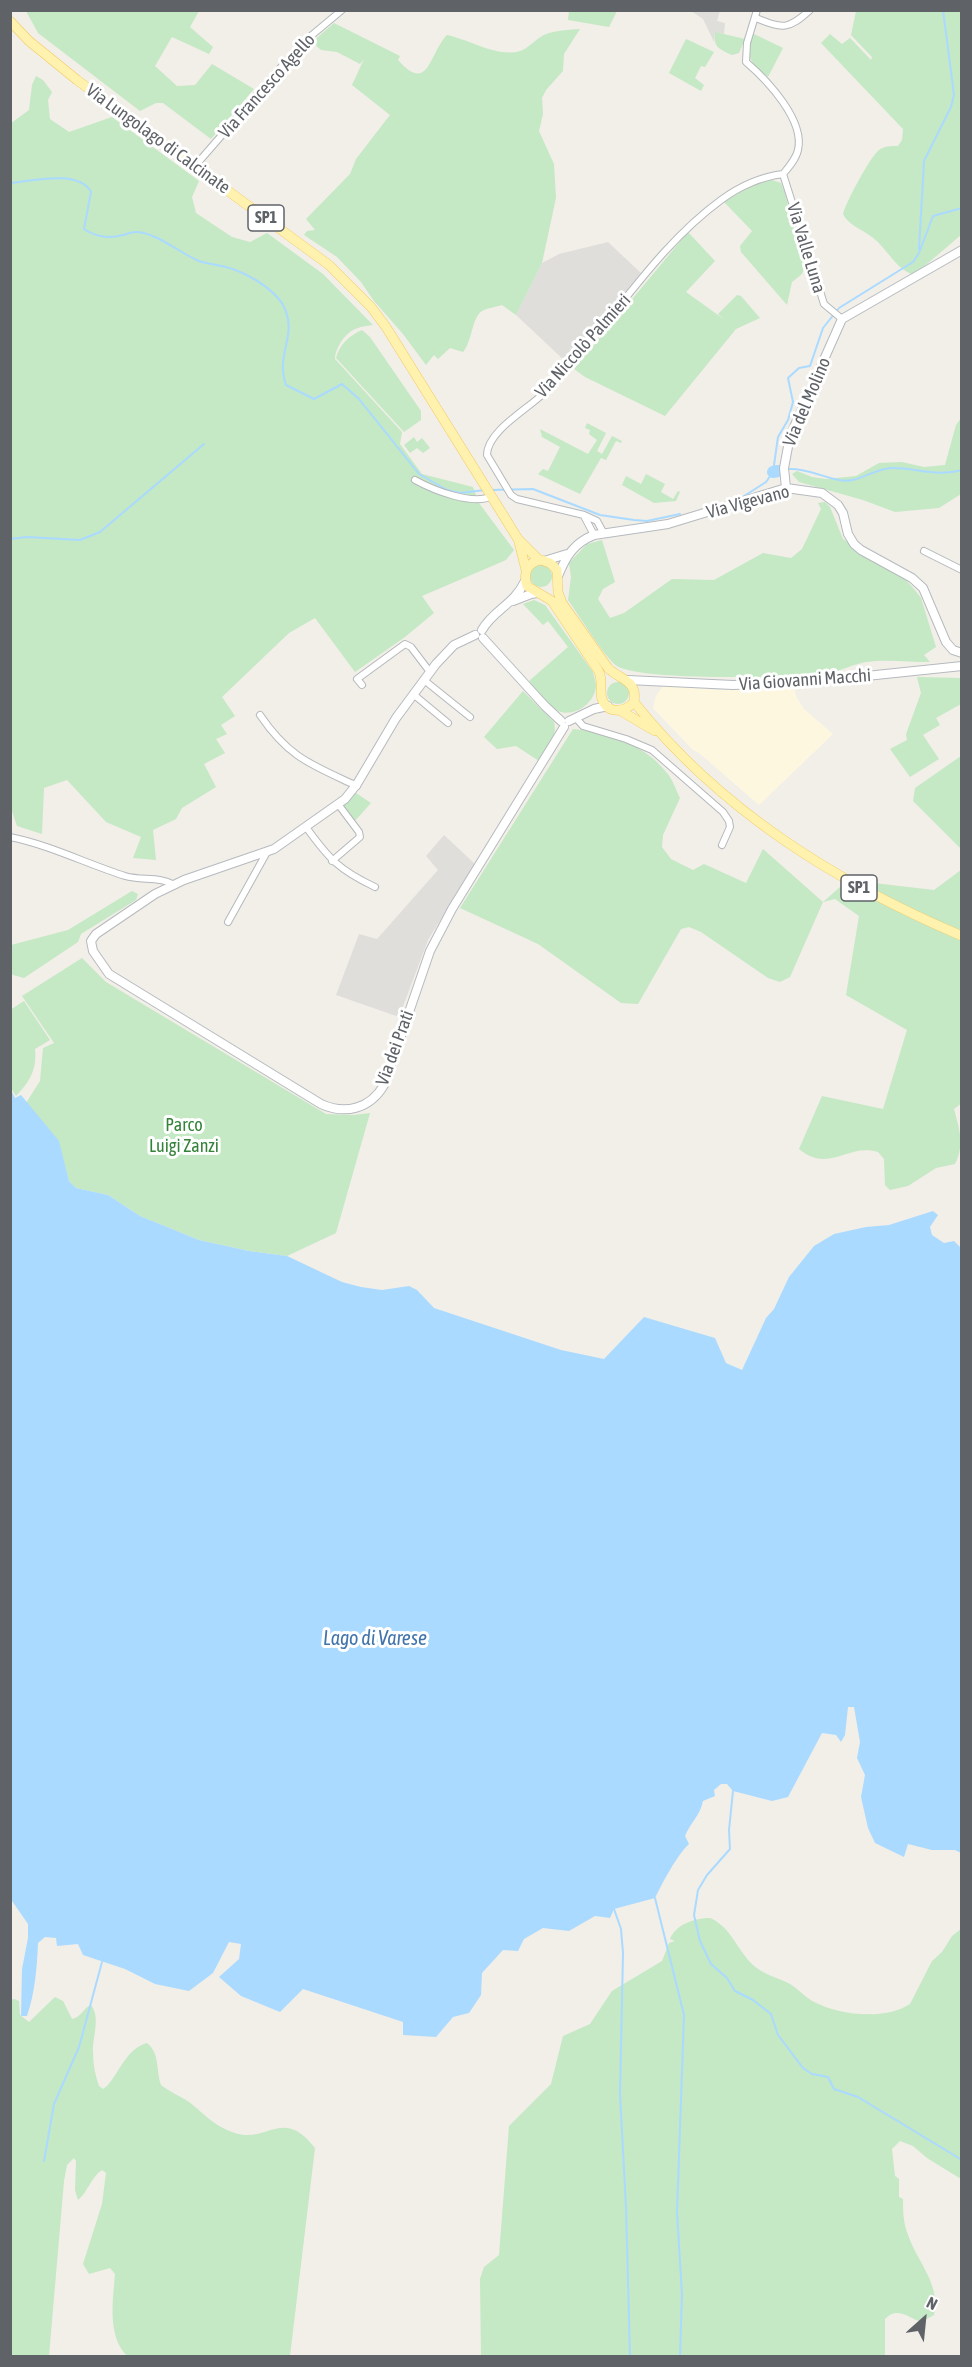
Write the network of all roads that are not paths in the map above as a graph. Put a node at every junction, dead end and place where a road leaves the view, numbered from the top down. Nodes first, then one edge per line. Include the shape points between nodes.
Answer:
1 (342, 10) edge
2 (757, 10) edge
3 (810, 10) edge
4 (756, 18) junction
5 (10, 21) edge
6 (195, 166) junction
7 (783, 174) junction
8 (962, 250) edge
9 (840, 318) junction
10 (415, 480) dead end
11 (786, 488) junction
12 (491, 495) junction
13 (599, 533) junction
14 (518, 539) junction
15 (924, 551) dead end
16 (567, 554) junction
17 (541, 561) junction
18 (526, 570) junction
19 (962, 570) edge
20 (558, 576) junction
21 (525, 581) junction
22 (537, 593) junction
23 (513, 601) junction
24 (480, 634) junction
25 (962, 653) edge
26 (962, 666) edge
27 (430, 672) junction
28 (424, 680) junction
29 (627, 680) junction
30 (648, 680) junction
31 (362, 686) dead end
32 (413, 694) junction
33 (601, 694) junction
34 (635, 697) junction
35 (608, 706) junction
36 (588, 711) junction
37 (621, 711) junction
38 (261, 715) dead end
39 (470, 717) dead end
40 (568, 722) junction
41 (448, 723) dead end
42 (659, 734) junction
43 (357, 786) junction
44 (338, 804) junction
45 (306, 827) junction
46 (10, 837) edge
47 (722, 845) dead end
48 (267, 851) junction
49 (332, 861) junction
50 (175, 885) junction
51 (375, 887) dead end
52 (228, 922) dead end
53 (962, 936) edge

1 - 6 street, Via Francesco Agello via 289,58
2 - 4 street
3 - 4 street via 796,23 783,27
4 - 7 street via 747,43 746,62 772,87 798,132 798,152
5 - 6 main road, Via Lungolago di Calcinate / SP1 via 77,80
6 - 12 main road, Via Lungolago di Calcinate / SP1 via 328,265 370,307
7 - 9 street, Via Valle Luna via 824,304
7 - 13 street, Via Niccolò Palmieri via 743,186 686,230 544,393 492,438 487,455 509,492 517,499 584,515
8 - 9 street
9 - 11 street, Via del Molino via 790,436 784,468
10 - 12 street via 463,497 484,500
11 - 13 street, Via Vigevano via 668,524
11 - 25 street, Via Vigevano via 810,490 832,498 843,513 854,544 923,588 946,642
12 - 14 main road, SP1
13 - 16 street, Via Vigevano via 583,539
14 - 17 main road, SP1
14 - 18 main road, SP1
15 - 19 street
16 - 17 street, Via Vigevano
16 - 20 street
17 - 18 main road
17 - 20 main road, SP1 via 552,565
18 - 21 main road, SP1
20 - 29 main road, SP1 via 562,603 608,668
21 - 22 main road
21 - 23 street
22 - 23 street
22 - 33 main road via 553,603 598,669
23 - 24 street via 489,620
24 - 27 street via 452,646
24 - 40 street via 545,706
26 - 30 street, Via Giovanni Macchi via 744,685
27 - 28 street
27 - 31 street via 405,644 357,679
28 - 32 street
28 - 39 street
29 - 30 street, Via Giovanni Macchi
29 - 34 main road, SP1
30 - 34 street
32 - 41 street
32 - 43 street
33 - 35 main road
33 - 36 street
34 - 37 main road
34 - 42 main road, SP1
35 - 36 street
35 - 37 main road, SP1
36 - 40 street
37 - 42 main road, SP1
38 - 43 street via 276,739 295,755
40 - 47 street via 641,744 668,762 726,815 730,827
40 - 50 street, Via dei Prati via 433,945 384,1085 372,1101 357,1108 329,1108 120,982 104,968 91,948 96,934 154,894
42 - 53 main road, SP1 via 707,782 763,826 849,883
43 - 44 street
44 - 45 street
44 - 49 street via 360,837
45 - 48 street
45 - 49 street
46 - 50 street via 128,877
48 - 50 street
48 - 52 street
49 - 51 street

